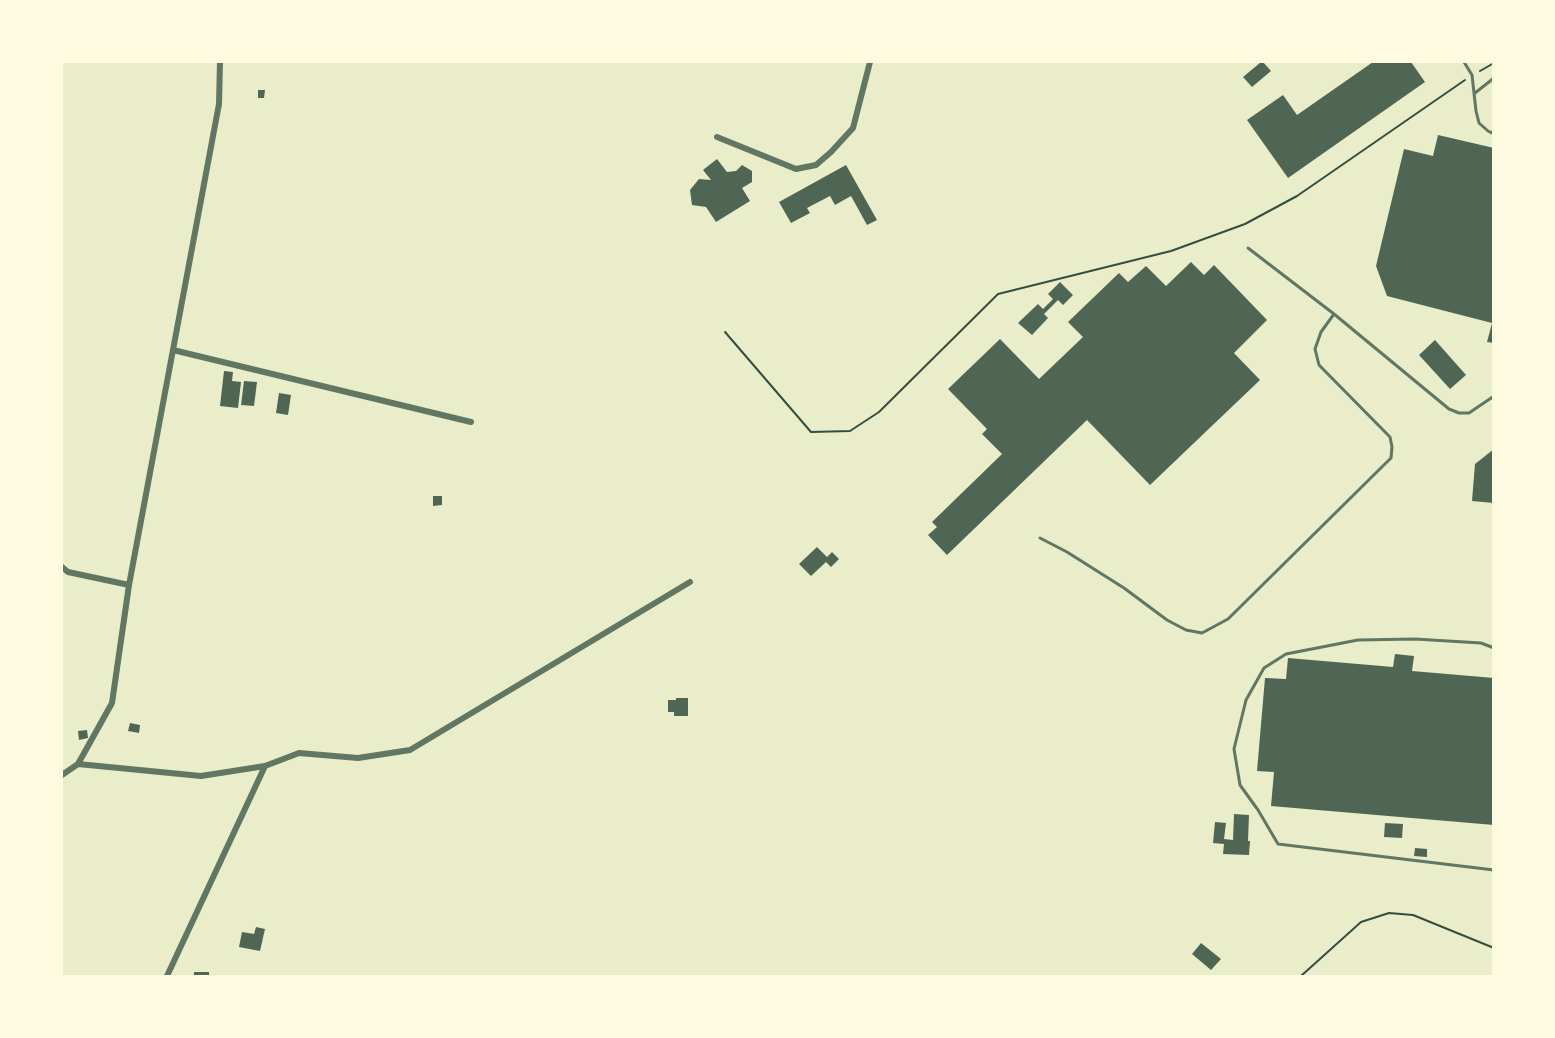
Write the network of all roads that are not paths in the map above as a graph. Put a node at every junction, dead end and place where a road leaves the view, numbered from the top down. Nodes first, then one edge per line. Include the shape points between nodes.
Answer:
1 (220, 62) edge
2 (870, 62) edge
3 (1464, 62) edge
4 (1494, 78) edge
5 (1475, 93) junction
6 (1494, 134) edge
7 (717, 137) dead end
8 (1248, 248) dead end
9 (1334, 314) junction
10 (172, 350) junction
11 (1494, 396) edge
12 (471, 422) dead end
13 (1040, 538) dead end
14 (62, 567) edge
15 (690, 582) dead end
16 (129, 585) junction
17 (1494, 648) edge
18 (78, 764) junction
19 (265, 766) junction
20 (62, 774) edge
21 (1494, 870) edge
22 (167, 976) edge

1 - 10 street via 219,104
2 - 7 street via 852,128 816,165 796,169
3 - 5 lane via 1472,75
4 - 5 lane
5 - 6 lane via 1479,123
8 - 9 lane
9 - 11 lane via 1449,409 1469,413
9 - 13 lane via 1315,349 1319,365 1390,437 1391,458 1228,619 1202,633 1186,630
10 - 12 street
10 - 16 street
14 - 16 street via 68,572
15 - 19 street via 411,750 358,758 299,753
16 - 18 street via 112,704
17 - 21 lane via 1481,643 1415,639 1358,640 1286,654 1264,668 1246,700 1234,749 1240,785 1278,844
18 - 19 street via 201,776
18 - 20 street
19 - 22 street

